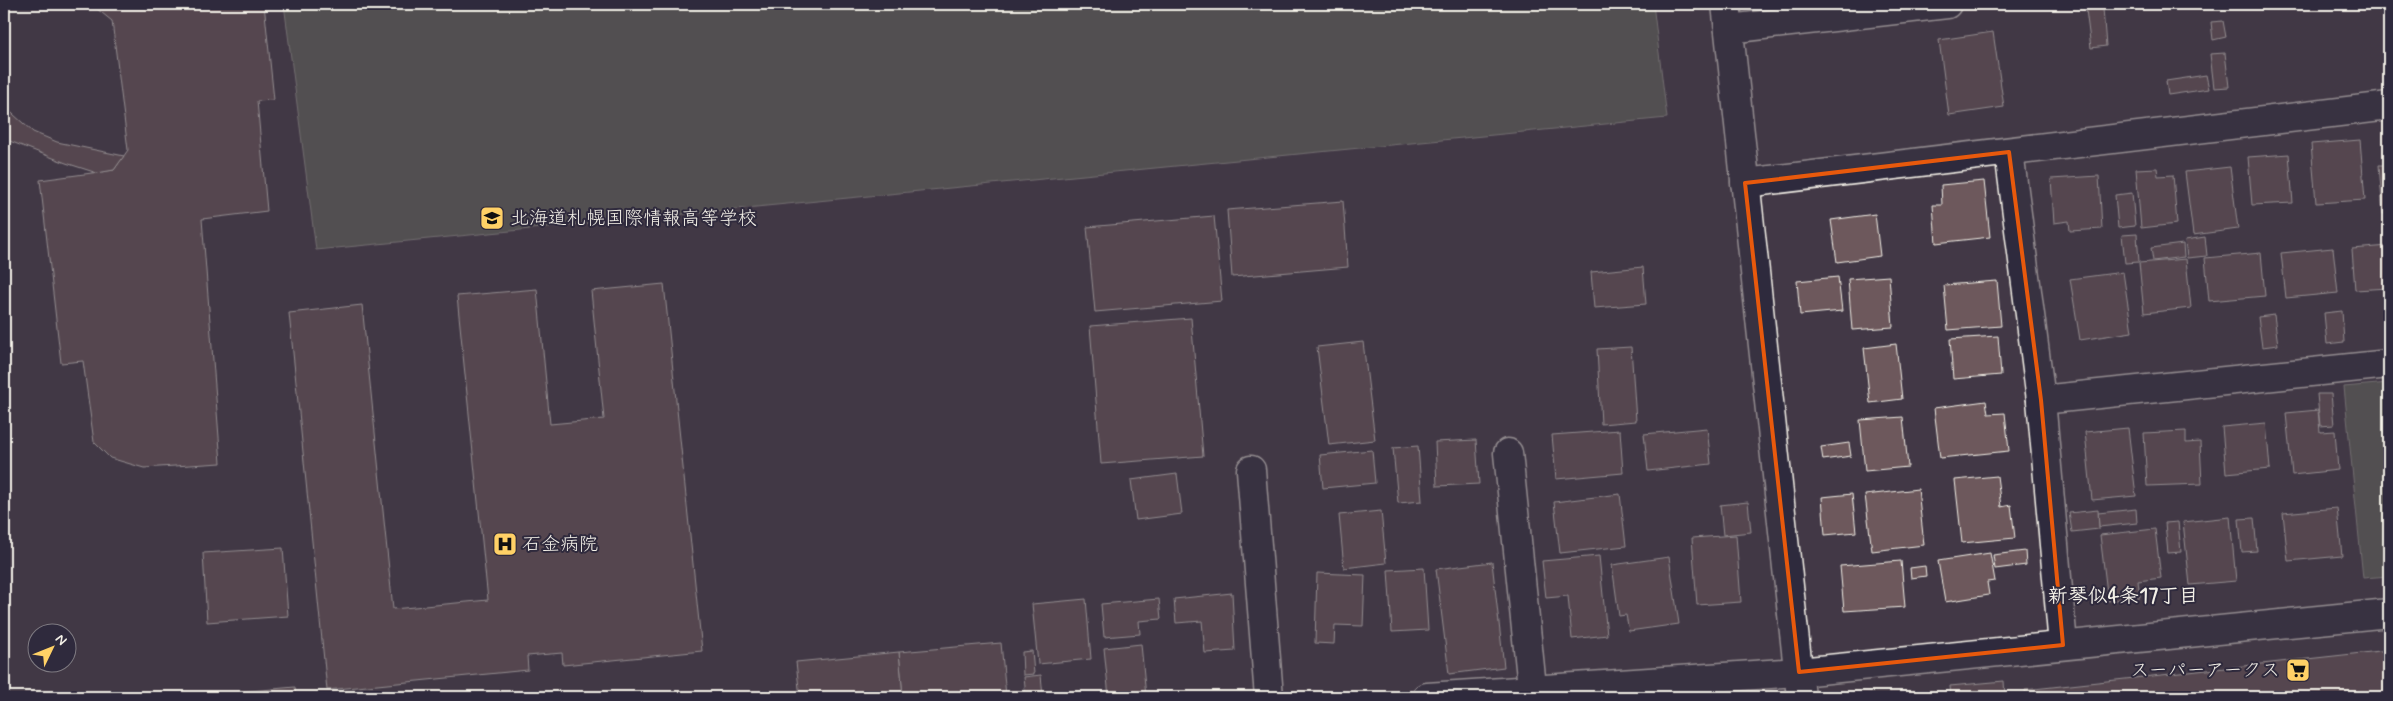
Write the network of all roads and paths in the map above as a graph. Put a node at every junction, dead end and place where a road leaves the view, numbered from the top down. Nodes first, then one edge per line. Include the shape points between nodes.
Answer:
1 (1947, 4) edge
2 (1727, 16) edge
3 (2389, 106) edge
4 (2009, 152) junction
5 (1744, 183) junction
6 (2389, 364) edge
7 (2041, 400) junction
8 (1508, 453) dead end
9 (1251, 470) dead end
10 (2389, 613) edge
11 (2063, 645) junction
12 (1800, 685) edge
13 (1533, 694) edge
14 (1269, 697) edge
15 (1427, 697) edge

1 - 2 street
2 - 5 street
3 - 4 street
4 - 5 street
4 - 7 street
5 - 12 street
6 - 7 street
7 - 11 street
8 - 13 street
9 - 14 street
10 - 11 street
11 - 12 street
12 - 13 street
13 - 15 street

